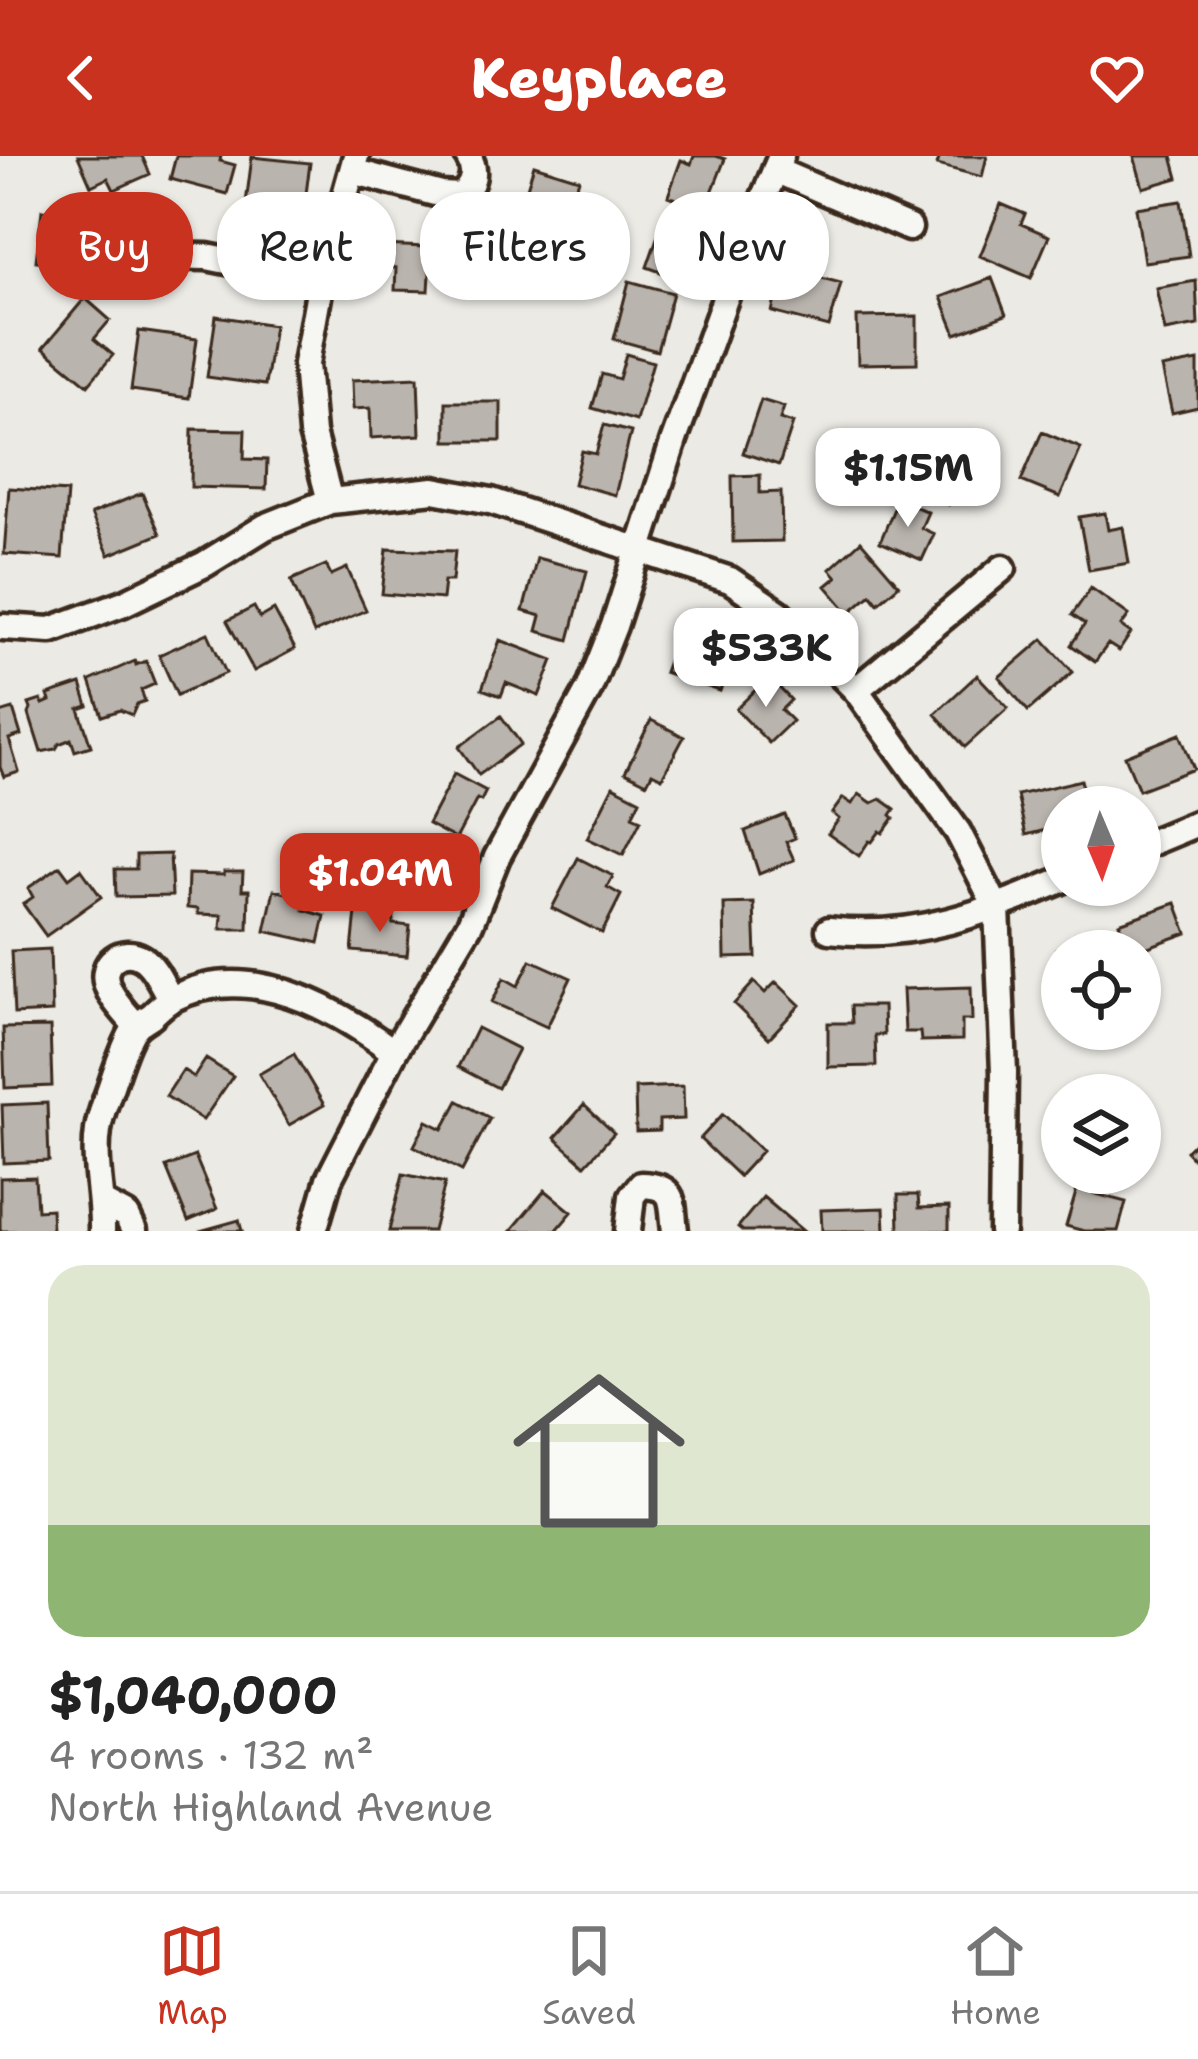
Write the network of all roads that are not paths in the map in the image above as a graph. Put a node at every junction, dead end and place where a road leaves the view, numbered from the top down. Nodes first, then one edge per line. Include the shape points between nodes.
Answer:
1 (468, 156) edge
2 (778, 163) edge
3 (354, 164) edge
4 (909, 228) dead end
5 (317, 300) edge
6 (330, 500) junction
7 (638, 550) junction
8 (1003, 568) dead end
9 (4, 627) dead end
10 (856, 690) junction
11 (1198, 823) edge
12 (1161, 838) edge
13 (1041, 889) edge
14 (997, 908) junction
15 (829, 930) dead end
16 (171, 1000) junction
17 (136, 1026) junction
18 (394, 1052) junction
19 (101, 1202) junction
20 (102, 1231) edge
21 (134, 1231) edge
22 (314, 1231) edge
23 (628, 1231) edge
24 (675, 1231) edge
25 (1002, 1231) edge

1 - 3 street via 472,183 460,196
2 - 4 street
2 - 7 street
5 - 6 street via 306,364 312,434
6 - 7 street via 434,490
6 - 9 street via 124,603 51,630
7 - 10 street via 730,580 779,614
7 - 18 street via 589,689 497,857 470,924
8 - 10 street
10 - 14 street via 948,817
11 - 12 street
13 - 14 street
14 - 15 street via 865,934
14 - 25 street
16 - 17 street
16 - 17 street via 140,957 110,961 104,980
16 - 18 street via 212,988 266,987 317,1003
17 - 19 street via 102,1106 95,1161
18 - 22 street via 329,1179
19 - 20 street
19 - 21 street via 127,1216
23 - 24 street via 635,1190 659,1185 671,1199

